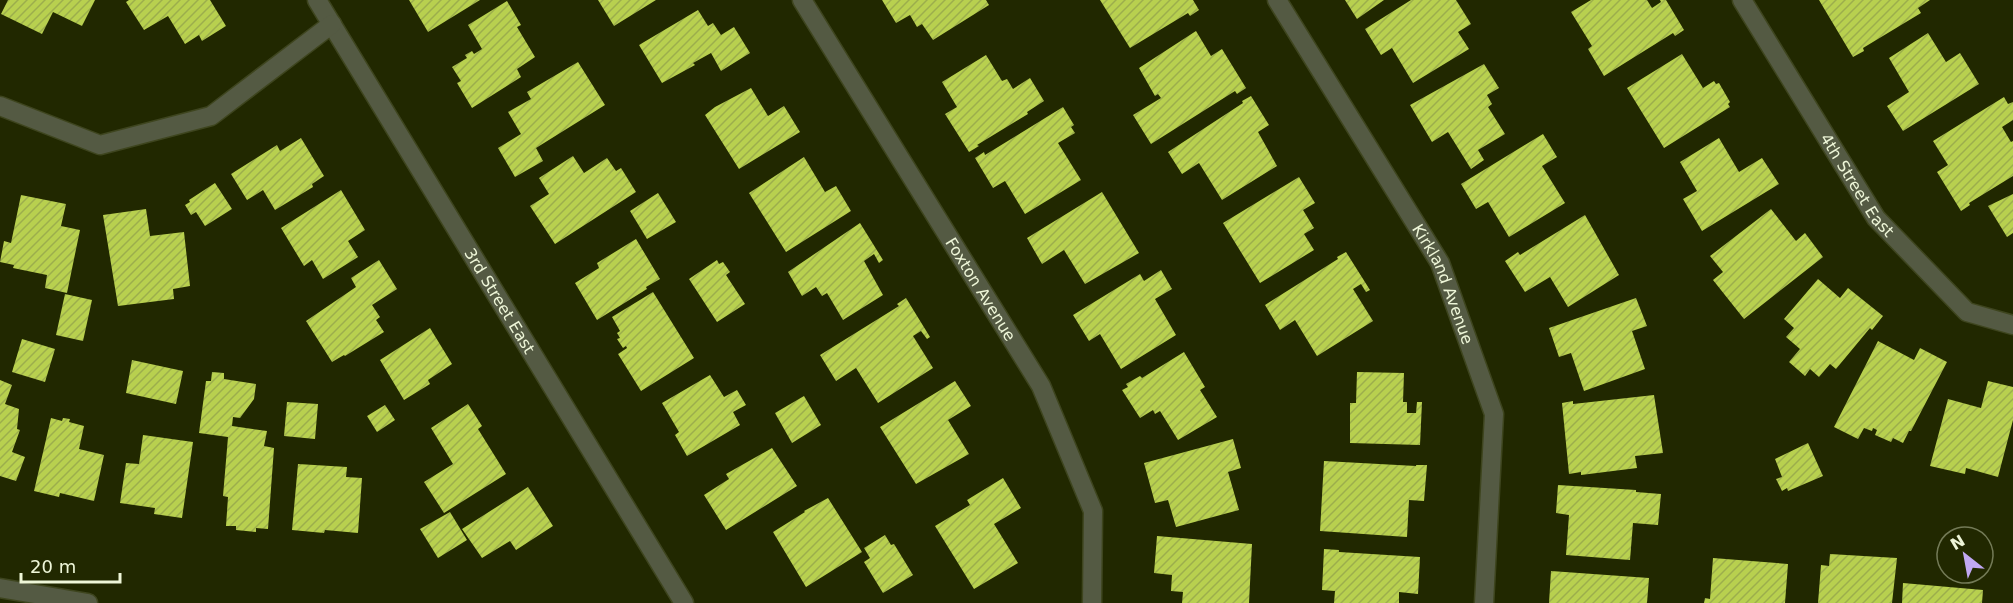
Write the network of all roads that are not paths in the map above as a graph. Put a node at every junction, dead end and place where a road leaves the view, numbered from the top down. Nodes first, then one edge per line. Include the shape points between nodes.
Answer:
1 (317, 0) edge
2 (802, 0) edge
3 (1276, 0) edge
4 (1742, 0) edge
5 (332, 24) junction
6 (0, 106) edge
7 (2013, 325) edge
8 (0, 588) edge
9 (88, 603) edge
10 (684, 603) edge
11 (1092, 603) edge
12 (1484, 603) edge

1 - 5 street, 3rd Street East
2 - 11 street, Foxton Avenue via 1041,386 1093,511
3 - 12 street, Kirkland Avenue via 1440,263 1494,414
4 - 7 street, 4th Street East via 1876,218 1967,312
5 - 6 street via 211,116 100,145
5 - 10 street, 3rd Street East
8 - 9 street

